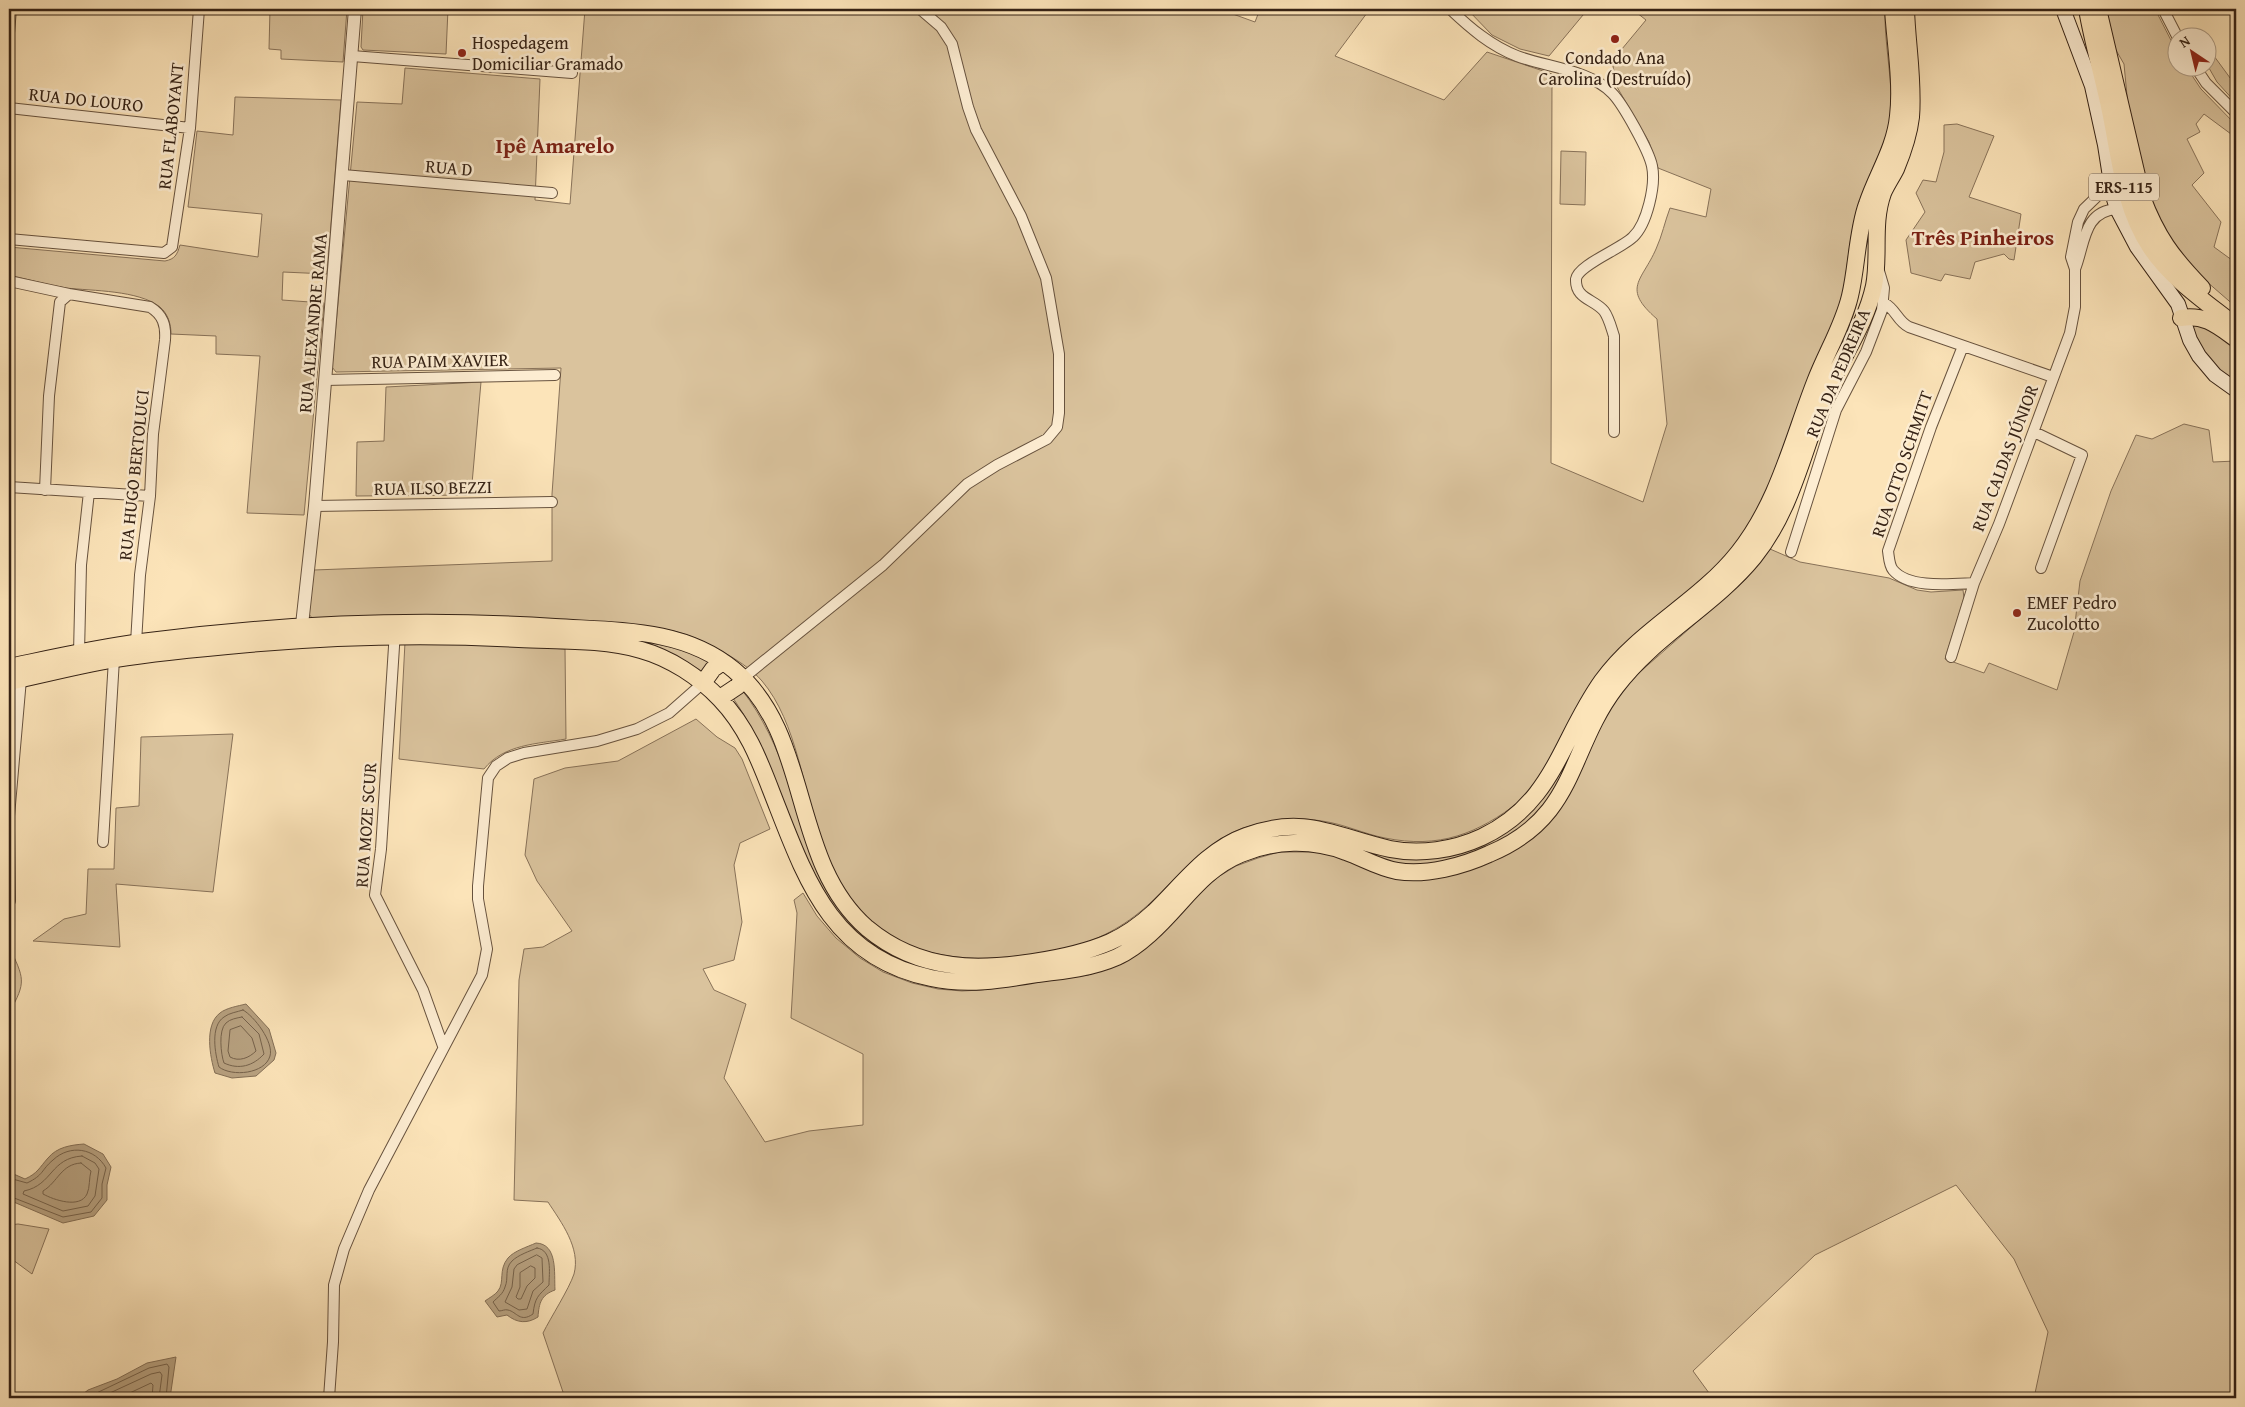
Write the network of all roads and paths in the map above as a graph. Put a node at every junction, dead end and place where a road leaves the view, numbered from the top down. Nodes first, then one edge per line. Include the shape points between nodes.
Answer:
1 (11, 9) edge
2 (199, 9) edge
3 (355, 9) edge
4 (920, 9) edge
5 (1450, 9) edge
6 (1893, 9) edge
7 (1906, 9) edge
8 (2063, 9) edge
9 (2087, 9) edge
10 (2098, 9) edge
11 (2163, 9) edge
12 (2173, 28) edge
13 (9, 33) edge
14 (352, 56) junction
15 (572, 73) dead end
16 (2203, 78) edge
17 (9, 108) edge
18 (2236, 113) edge
19 (190, 128) junction
20 (343, 175) junction
21 (2111, 183) junction
22 (552, 194) dead end
23 (2117, 209) junction
24 (2083, 225) junction
25 (1861, 238) junction
26 (9, 239) edge
27 (1876, 263) junction
28 (9, 281) edge
29 (69, 294) junction
30 (1884, 303) junction
31 (2181, 318) junction
32 (2236, 325) edge
33 (2236, 338) edge
34 (1855, 339) junction
35 (1962, 346) junction
36 (1866, 352) junction
37 (555, 374) dead end
38 (2053, 377) junction
39 (325, 380) junction
40 (2236, 390) edge
41 (1614, 432) dead end
42 (2034, 432) junction
43 (9, 487) edge
44 (46, 490) junction
45 (89, 492) junction
46 (150, 496) junction
47 (552, 502) dead end
48 (315, 506) junction
49 (1792, 552) dead end
50 (2041, 568) dead end
51 (1974, 583) junction
52 (395, 629) junction
53 (301, 633) junction
54 (136, 643) junction
55 (79, 653) junction
56 (1951, 657) dead end
57 (114, 659) junction
58 (723, 662) junction
59 (9, 667) edge
60 (743, 678) junction
61 (15, 681) edge
62 (703, 683) junction
63 (720, 698) junction
64 (9, 816) edge
65 (9, 830) edge
66 (103, 842) dead end
67 (10, 901) dead end
68 (443, 1046) junction
69 (329, 1398) edge

1 - 13 street
2 - 19 street, RUA FLABOYANT
3 - 14 street, RUA ALEXANDRE RAMA
4 - 60 street via 941,27 952,44 976,130 1021,216 1046,278 1058,354 1057,427 1047,439 967,484 883,565
5 - 41 street via 1488,42 1518,56 1571,72 1612,92 1652,166 1651,196 1634,236 1620,248 1582,268 1576,276 1576,287 1582,297 1603,310 1614,336
6 - 25 main road via 1900,98 1898,124 1893,145 1868,200
7 - 27 main road via 1911,117 1905,147 1884,192 1876,229
8 - 21 main road via 2092,86
9 - 32 main road, ERS-115 via 2123,183 2142,233 2177,279
10 - 32 main road, ERS-115 via 2136,177 2153,226 2171,254
11 - 12 street
14 - 15 street
14 - 20 street, RUA ALEXANDRE RAMA
16 - 18 street
17 - 19 street, RUA DO LOURO
19 - 26 street, RUA FLABOYANT via 172,248 164,253
20 - 22 street, RUA D
20 - 39 street, RUA ALEXANDRE RAMA
21 - 23 main road
21 - 24 street, RUA CALDAS JÚNIOR via 2084,209
23 - 24 street via 2106,209
23 - 31 main road via 2137,247 2171,292
24 - 38 street, RUA CALDAS JÚNIOR via 2071,257 2075,269 2075,307 2070,333
25 - 34 main road via 1866,250 1866,271 1854,327
25 - 60 main road via 1849,303 1825,356 1766,514 1726,568 1613,668 1584,710 1554,770 1528,805 1498,828 1472,841 1437,850 1398,850 1326,830 1294,826 1268,830 1245,836 1218,850 1144,920 1110,942 1061,956 1003,966 946,965 885,942 844,902 817,853 778,728 758,694
27 - 30 street, RUA DA PEDREIRA via 1884,288
27 - 34 main road via 1873,288
28 - 29 street
29 - 44 street via 60,302 49,396
29 - 46 street, RUA HUGO BERTOLUCI via 150,308 158,312 166,328 153,434
30 - 35 street via 1903,324
30 - 36 street, RUA DA PEDREIRA
31 - 33 main road via 2194,316 2209,321
31 - 40 main road via 2199,356 2215,375
34 - 36 street
34 - 63 main road via 1830,385 1784,511 1753,558 1646,654 1617,686 1595,721 1570,779 1543,818 1514,843 1476,860 1429,870 1396,871 1323,844 1274,845 1240,854 1212,870 1158,927 1115,958 1069,970 996,981 956,982 922,976 883,960 864,948 825,910 804,875 756,750
35 - 38 street
35 - 51 street, RUA OTTO SCHMITT via 1888,551 1893,570 1917,583
36 - 49 street, RUA DA PEDREIRA via 1836,410
37 - 39 street, RUA PAIM XAVIER
38 - 42 street, RUA CALDAS JÚNIOR
39 - 48 street, RUA ALEXANDRE RAMA
42 - 50 street via 2082,455
42 - 51 street, RUA CALDAS JÚNIOR
43 - 44 street
44 - 45 street
45 - 46 street
45 - 55 street via 81,565
46 - 54 street, RUA HUGO BERTOLUCI
47 - 48 street, RUA ILSO BEZZI
48 - 53 street, RUA ALEXANDRE RAMA
51 - 56 street, RUA CALDAS JÚNIOR
52 - 53 main road via 352,636
52 - 58 main road via 507,624 648,633 698,646
52 - 62 main road via 632,647 662,657
52 - 68 street, RUA MOZE SCUR via 381,849 375,895 423,990
53 - 54 main road
53 - 57 main road
54 - 55 main road
55 - 59 main road
57 - 61 main road
57 - 66 street
58 - 60 main road
58 - 62 main road
60 - 63 main road via 738,686
61 - 64 street
62 - 63 main road
62 - 68 street via 670,713 637,729 597,741 524,753 496,766 488,778 478,886 487,949 482,975
65 - 67 street
68 - 69 street via 369,1190 344,1249 334,1285

